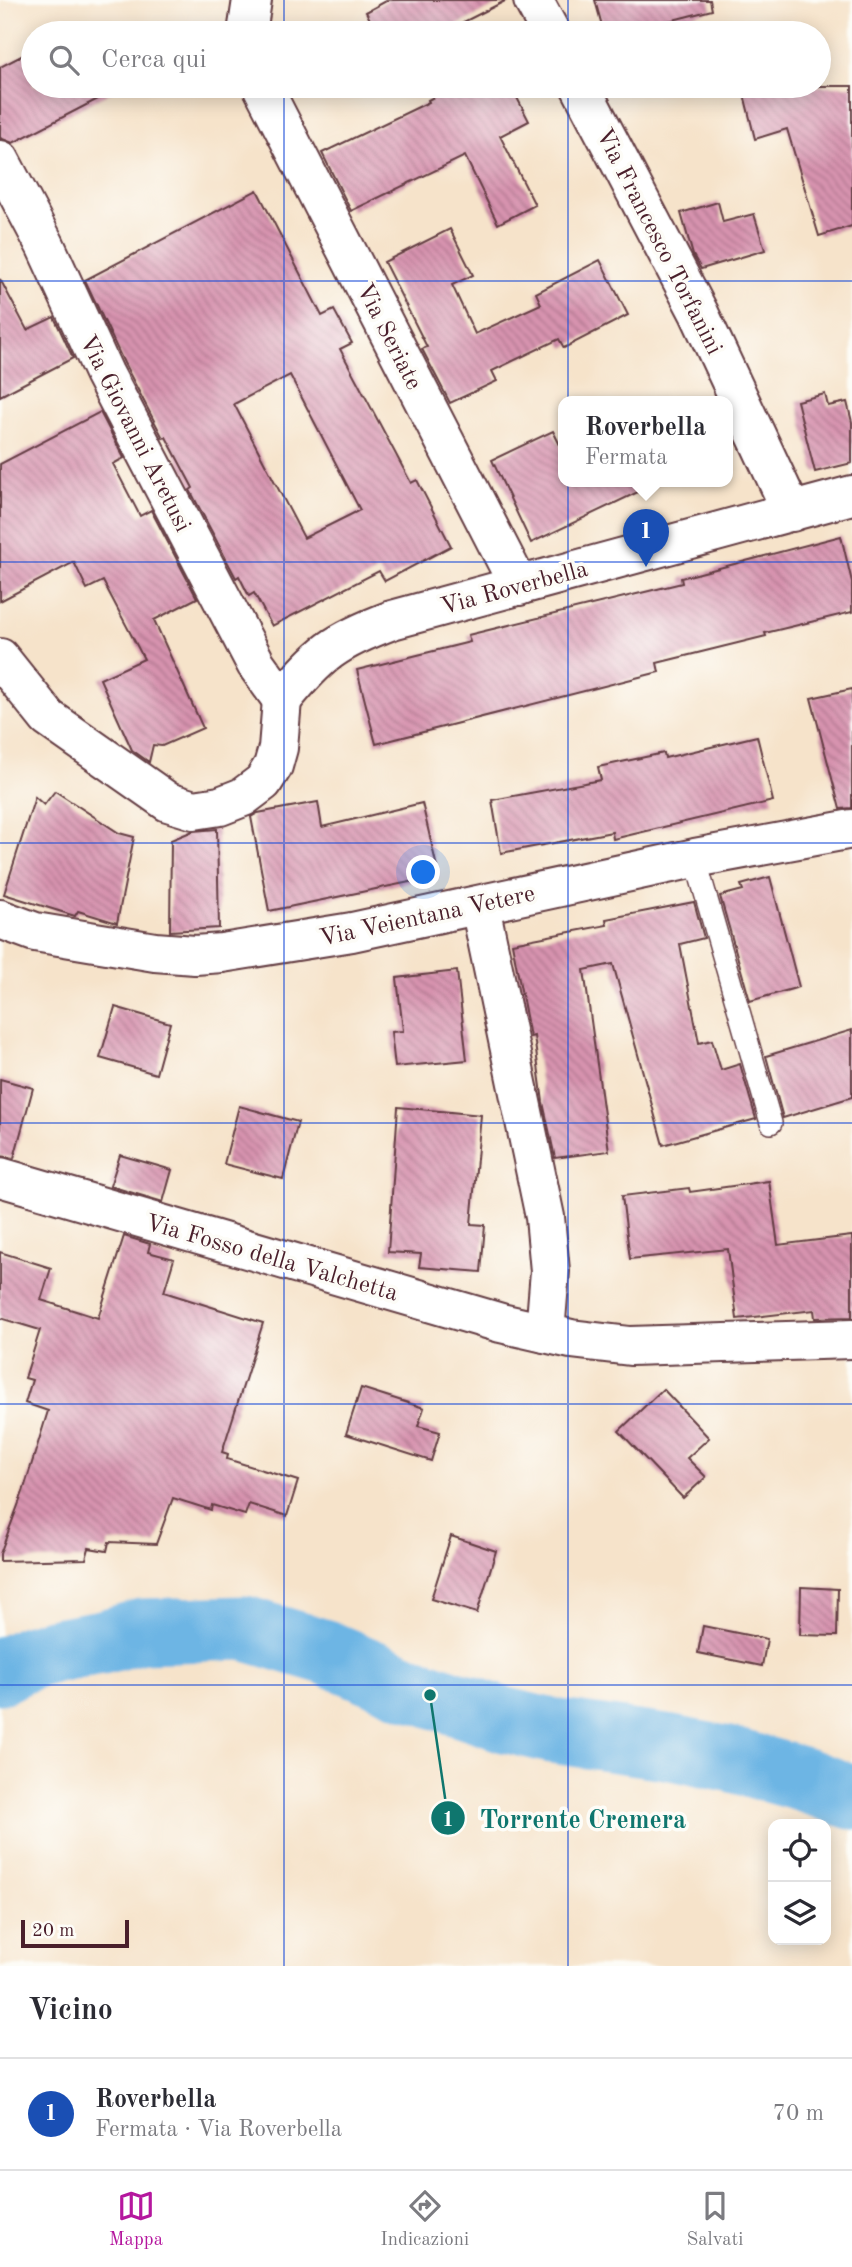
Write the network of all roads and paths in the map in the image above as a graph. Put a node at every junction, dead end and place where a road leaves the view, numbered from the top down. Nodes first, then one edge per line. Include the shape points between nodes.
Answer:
1 (252, 0) edge
2 (533, 0) edge
3 (249, 21) edge
4 (544, 21) edge
5 (268, 98) edge
6 (586, 98) edge
7 (0, 160) edge
8 (852, 495) edge
9 (792, 512) junction
10 (519, 586) junction
11 (0, 659) edge
12 (282, 700) junction
13 (852, 829) edge
14 (695, 858) junction
15 (480, 906) junction
16 (0, 919) edge
17 (771, 1123) dead end
18 (0, 1177) edge
19 (545, 1333) junction
20 (852, 1339) edge

1 - 3 street
2 - 4 street
5 - 10 street, Via Seriate
6 - 9 street, Via Francesco Torfanini via 699,313
7 - 12 street, Via Giovanni Aretusi via 110,385 256,664
8 - 9 street, Via Roverbella
9 - 10 street, Via Roverbella
10 - 12 street, Via Roverbella via 358,633 328,649
11 - 12 street via 48,718 168,802 194,810 243,797 262,782 278,748
13 - 14 street, Via Veientana Vetere
14 - 15 street, Via Veientana Vetere
14 - 17 lane
15 - 16 street, Via Veientana Vetere via 352,932 195,955 55,936
15 - 19 street via 545,1217 550,1271
18 - 19 street, Via Fosso della Valchetta
19 - 20 street, Via Fosso della Valchetta via 630,1346

